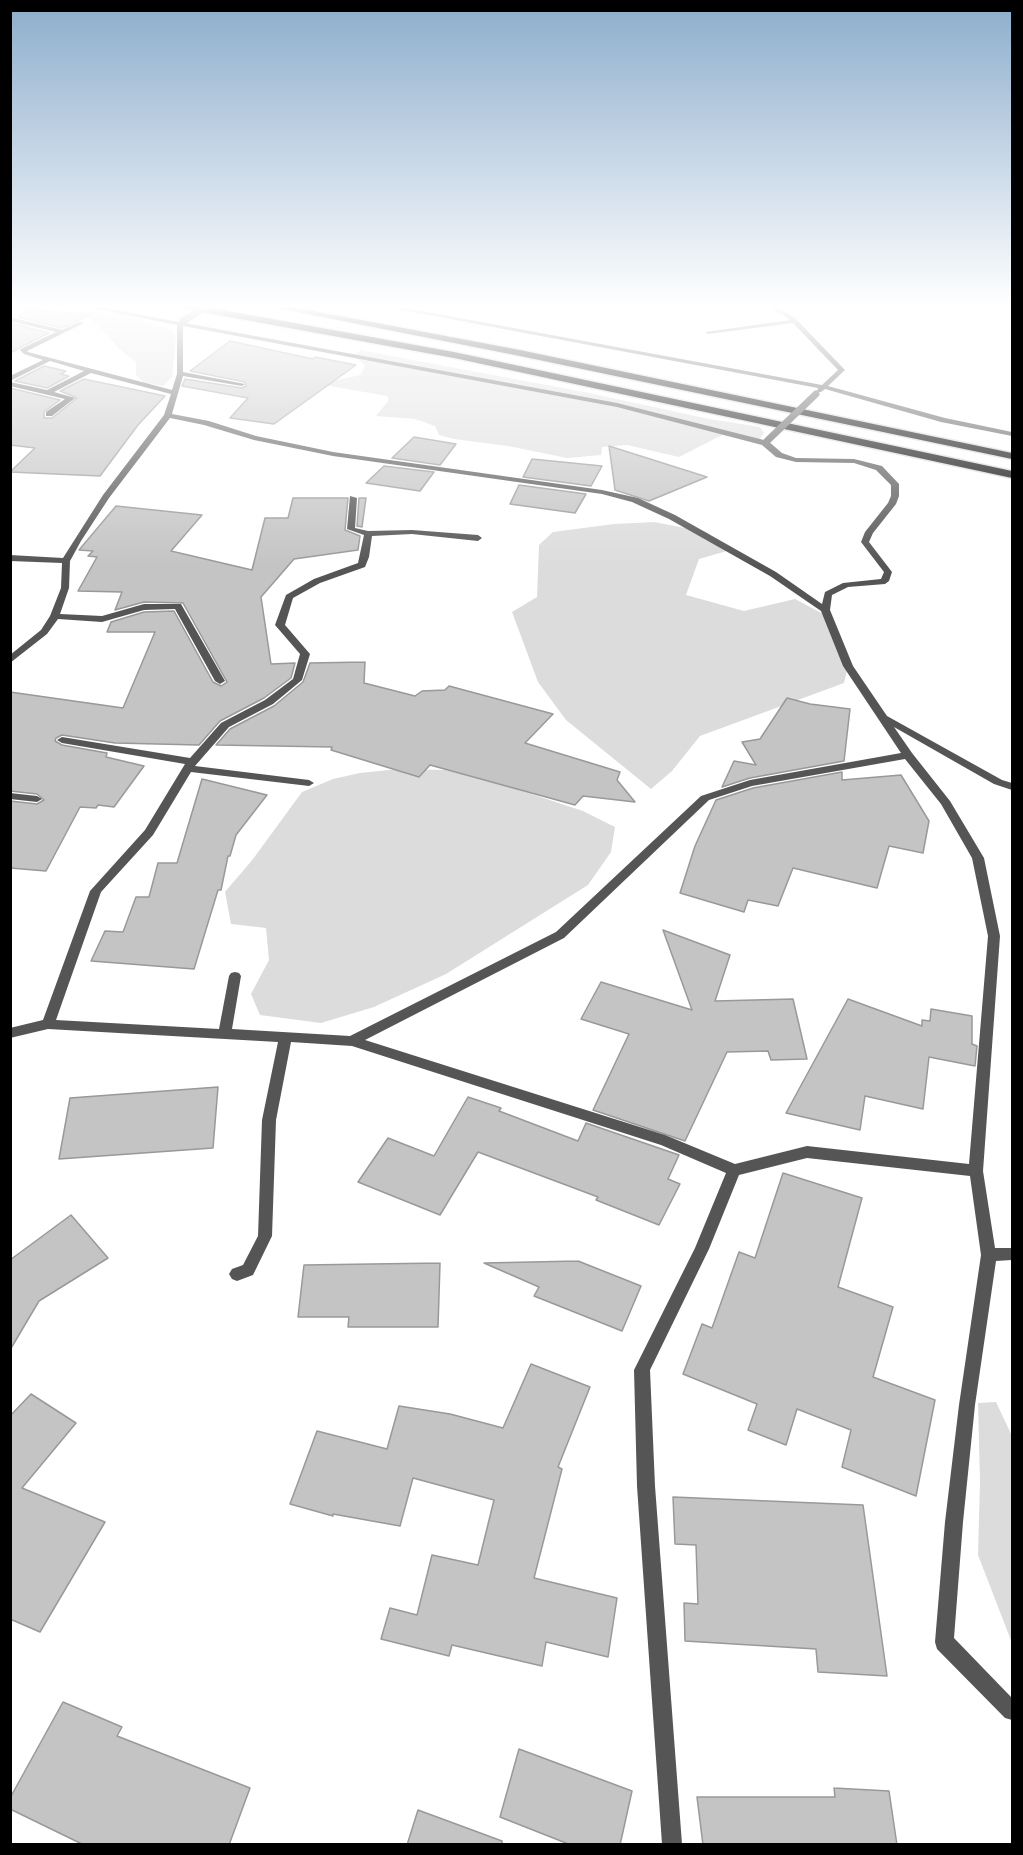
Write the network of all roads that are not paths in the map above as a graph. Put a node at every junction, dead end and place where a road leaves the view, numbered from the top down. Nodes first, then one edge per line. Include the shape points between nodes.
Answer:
1 (47, 393) edge
2 (176, 393) edge
3 (551, 393) edge
4 (627, 393) edge
5 (712, 393) edge
6 (818, 393) edge
7 (844, 393) edge
8 (49, 414) dead end
9 (168, 415) junction
10 (1012, 434) edge
11 (766, 442) junction
12 (1012, 456) edge
13 (1012, 476) edge
14 (353, 498) dead end
15 (368, 534) junction
16 (478, 538) dead end
17 (10, 558) edge
18 (66, 561) junction
19 (825, 610) junction
20 (55, 616) junction
21 (13, 654) edge
22 (220, 681) dead end
23 (884, 717) junction
24 (62, 740) dead end
25 (908, 755) junction
26 (190, 765) junction
27 (309, 783) dead end
28 (1012, 788) edge
29 (10, 796) edge
30 (37, 799) dead end
31 (235, 976) dead end
32 (48, 1024) junction
33 (10, 1033) edge
34 (224, 1035) junction
35 (285, 1039) junction
36 (352, 1041) junction
37 (734, 1170) junction
38 (976, 1171) junction
39 (1012, 1254) edge
40 (989, 1255) junction
41 (237, 1274) dead end
42 (1012, 1711) edge
43 (672, 1845) edge

1 - 8 street via 71,398
2 - 9 street
3 - 11 street
4 - 13 highway
5 - 12 highway
6 - 11 street, bridge
7 - 10 street
9 - 18 street via 106,497
9 - 19 street via 254,438 333,453 635,500 773,574
11 - 19 street via 779,455 796,460 854,461 879,468 895,484 892,504 865,542 888,572 885,581 846,585 828,594
14 - 15 street via 351,529
15 - 16 street via 412,532
15 - 26 street via 362,565 317,581 289,597 280,625 305,654 297,680 269,702 225,725
17 - 18 street
18 - 20 street via 65,588
19 - 23 street via 848,666
20 - 21 street via 44,632
20 - 22 street via 102,619 144,607 178,606
23 - 25 street
23 - 28 street
24 - 26 street
25 - 36 street via 750,783 705,798 560,935
25 - 38 street via 946,803 978,858 994,936
26 - 27 street
26 - 32 street via 148,832 96,891
29 - 30 street
31 - 34 street
32 - 33 street
32 - 34 street
34 - 35 street
35 - 36 street
35 - 41 street via 269,1120 265,1236 248,1270
36 - 37 street via 665,1141
37 - 38 street via 807,1152
37 - 43 street via 702,1249 642,1370 646,1486
38 - 40 street
39 - 40 street
40 - 42 street via 967,1405 944,1642

